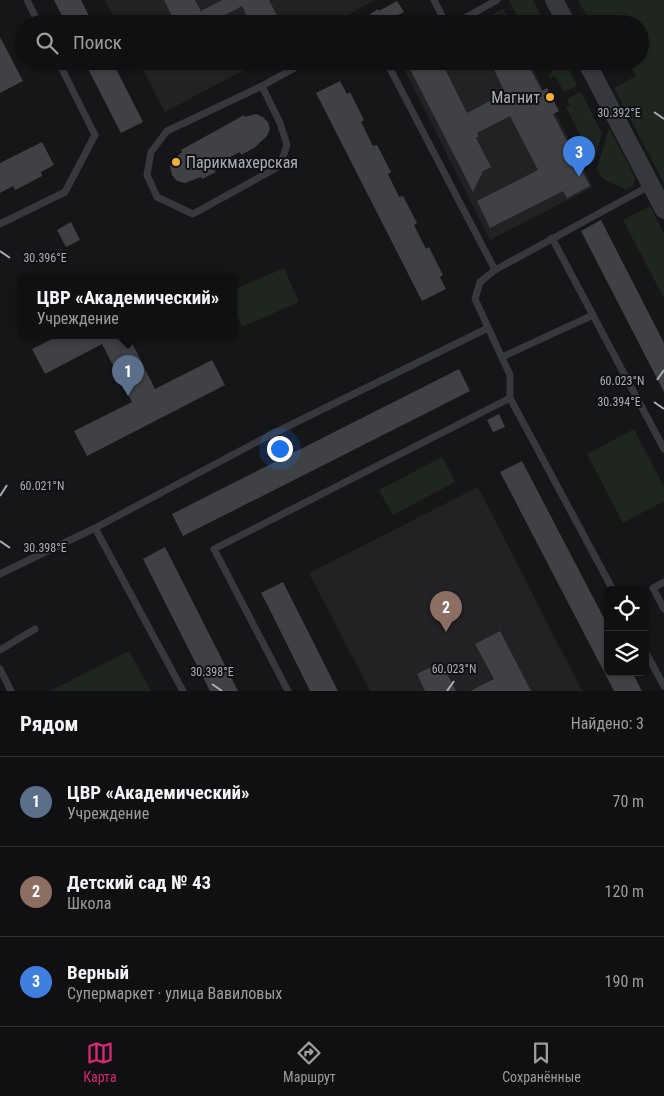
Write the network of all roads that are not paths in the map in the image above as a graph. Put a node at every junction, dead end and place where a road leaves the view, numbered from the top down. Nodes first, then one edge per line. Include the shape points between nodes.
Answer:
1 (27, 0) edge
2 (434, 0) edge
3 (497, 0) edge
4 (554, 0) edge
5 (34, 15) edge
6 (442, 15) edge
7 (470, 15) edge
8 (562, 15) edge
9 (62, 70) edge
10 (291, 70) edge
11 (391, 70) edge
12 (591, 70) edge
13 (262, 86) junction
14 (651, 185) junction
15 (664, 210) edge
16 (0, 224) edge
17 (552, 238) junction
18 (494, 270) junction
19 (593, 315) junction
20 (488, 328) junction
21 (502, 357) junction
22 (510, 398) junction
23 (664, 449) edge
24 (95, 528) junction
25 (0, 574) edge
26 (664, 582) edge
27 (611, 586) edge
28 (664, 609) edge
29 (36, 629) dead end
30 (0, 650) edge
31 (649, 658) edge
32 (0, 669) edge
33 (664, 686) edge
34 (11, 691) edge
35 (183, 691) edge
36 (288, 691) edge

1 - 5 lane
2 - 6 lane
3 - 7 lane
4 - 8 street
9 - 16 lane via 95,135 65,192
10 - 13 lane
11 - 18 lane
12 - 14 street
13 - 13 lane via 167,131 151,152 148,167 147,175 157,197 193,214 280,166 286,145 280,123
14 - 15 street
14 - 17 lane
17 - 18 lane
17 - 19 lane
18 - 20 lane via 480,282 475,299
19 - 21 lane
19 - 23 lane
20 - 21 lane
20 - 24 lane via 268,436
21 - 22 lane via 510,375
22 - 27 lane
22 - 36 lane via 214,549
24 - 25 lane
24 - 35 lane
26 - 28 lane via 653,588
29 - 30 lane
31 - 33 lane
32 - 34 lane

